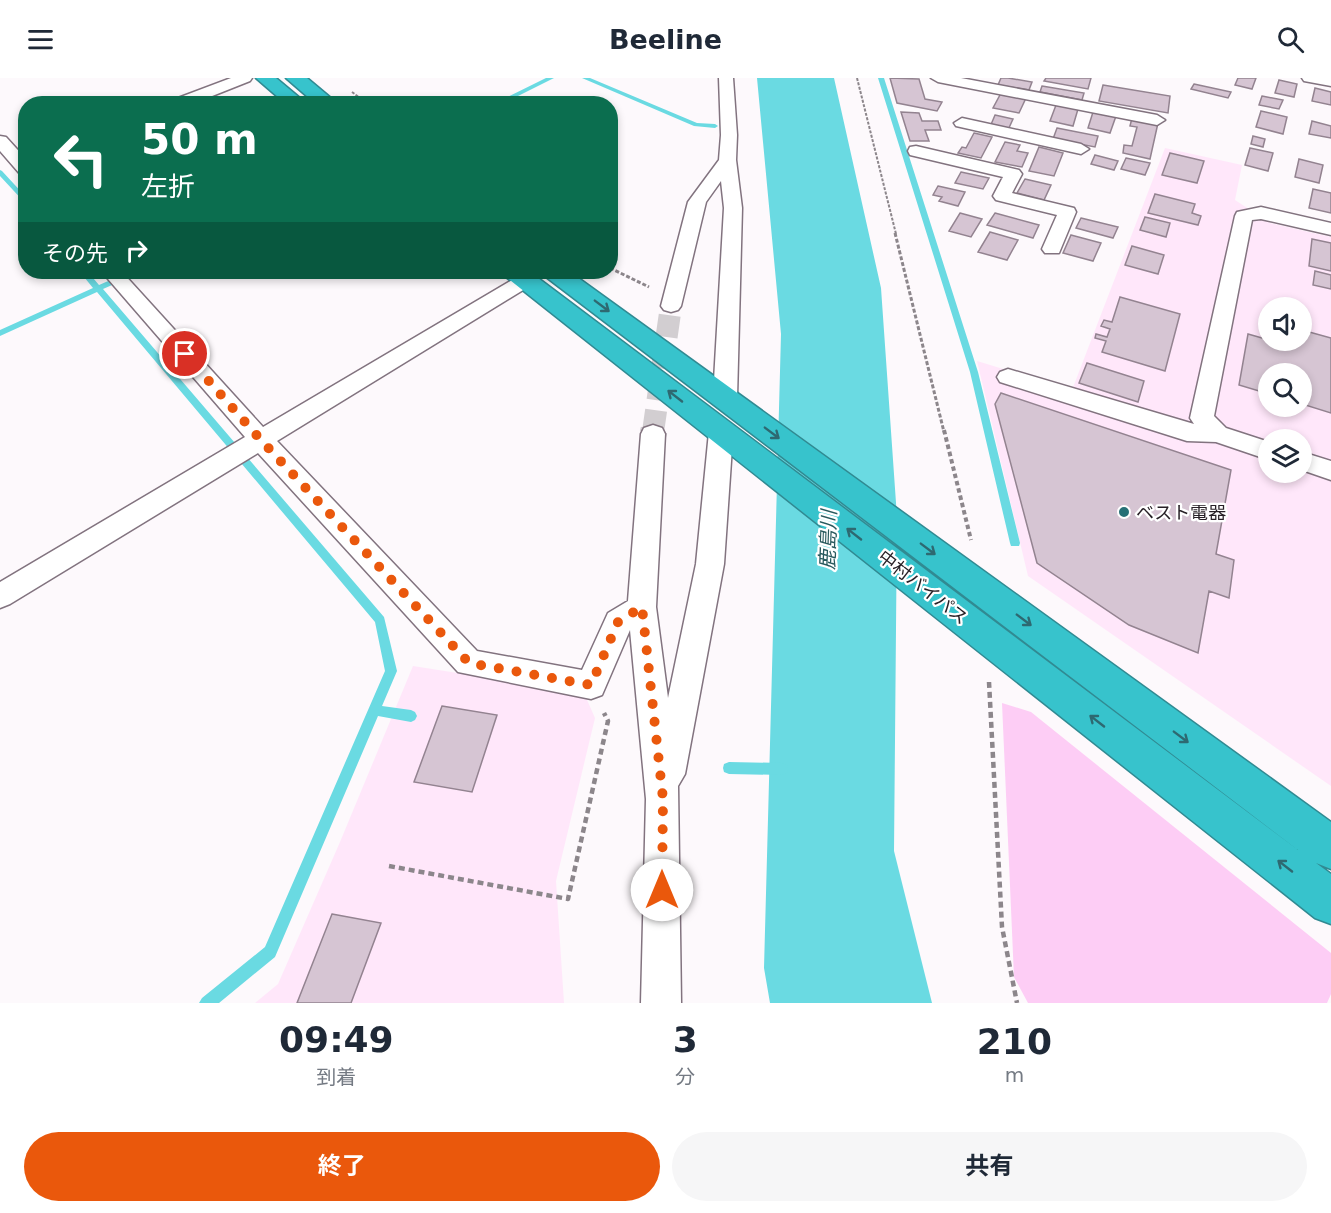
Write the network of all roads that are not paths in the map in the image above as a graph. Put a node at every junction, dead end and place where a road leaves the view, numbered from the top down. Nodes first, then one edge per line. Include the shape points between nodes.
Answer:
1 (245, 78) edge
2 (265, 78) edge
3 (295, 78) edge
4 (726, 78) edge
5 (938, 78) edge
6 (1309, 78) edge
7 (1331, 82) edge
8 (982, 86) junction
9 (197, 96) edge
10 (288, 96) edge
11 (319, 96) edge
12 (1157, 120) dead end
13 (962, 123) junction
14 (0, 141) edge
15 (1081, 149) dead end
16 (916, 151) dead end
17 (18, 158) edge
18 (944, 158) junction
19 (727, 160) junction
20 (18, 164) edge
21 (0, 168) edge
22 (1331, 229) edge
23 (1052, 249) dead end
24 (119, 279) edge
25 (515, 279) edge
26 (524, 279) edge
27 (564, 279) edge
28 (672, 303) tunnel mouth
29 (1008, 377) dead end
30 (725, 398) junction
31 (722, 432) junction
32 (653, 434) tunnel mouth
33 (1217, 434) junction
34 (260, 439) junction
35 (1258, 447) edge
36 (1312, 465) edge
37 (1331, 471) edge
38 (0, 596) edge
39 (642, 607) junction
40 (663, 799) junction
41 (1331, 848) edge
42 (1331, 902) edge
43 (661, 1003) edge

1 - 9 street
2 - 10 highway
3 - 11 highway
4 - 19 street
5 - 8 street
6 - 7 street
8 - 12 street
8 - 13 street
13 - 15 street
13 - 18 street
14 - 17 street
16 - 18 street
18 - 23 street via 1013,174 1002,196 1067,212
19 - 28 street via 697,202
19 - 30 street via 733,208
20 - 21 street
22 - 33 street via 1261,213 1244,216 1202,418
24 - 34 street
25 - 34 street
31 -> 26 highway, 中村バイパス
27 -> 30 highway, 中村バイパス
29 - 33 street via 1187,432
30 -> 41 highway, 中村バイパス
31 - 40 street via 710,564
42 -> 31 highway, 中村バイパス
32 - 39 street
33 - 35 street
34 - 38 street
34 - 39 street via 469,663 591,685 618,622
36 - 37 street
39 - 40 street
40 - 43 street

